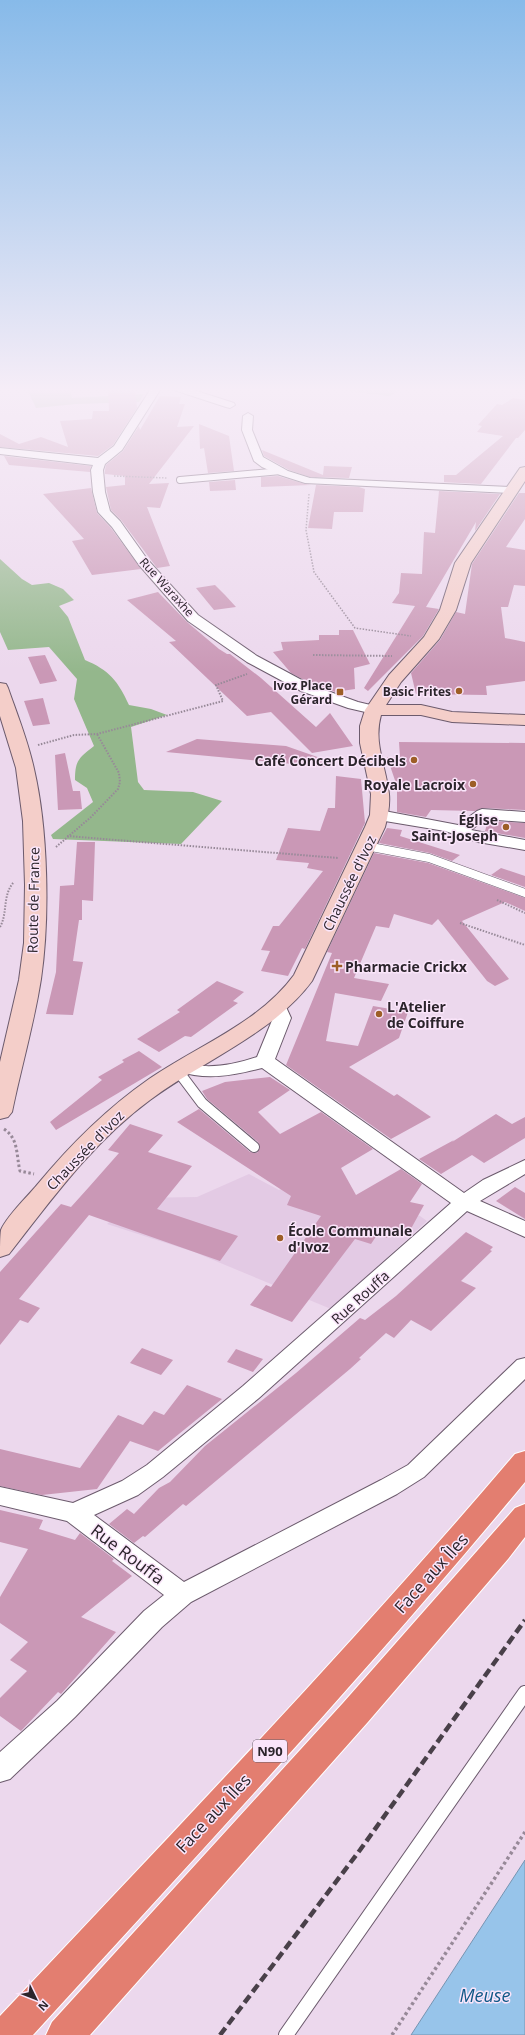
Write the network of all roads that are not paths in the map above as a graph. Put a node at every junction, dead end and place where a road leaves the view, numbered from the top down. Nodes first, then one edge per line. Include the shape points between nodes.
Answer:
1 (98, 482) edge
2 (332, 482) edge
3 (517, 482) edge
4 (512, 490) junction
5 (0, 688) edge
6 (374, 710) junction
7 (525, 720) edge
8 (379, 815) junction
9 (525, 817) edge
10 (461, 830) junction
11 (525, 845) edge
12 (362, 853) junction
13 (525, 894) edge
14 (275, 1009) junction
15 (265, 1061) junction
16 (181, 1069) junction
17 (0, 1112) edge
18 (254, 1147) dead end
19 (525, 1166) edge
20 (464, 1204) junction
21 (525, 1230) edge
22 (0, 1248) edge
23 (525, 1366) edge
24 (525, 1462) edge
25 (0, 1496) edge
26 (74, 1513) junction
27 (525, 1516) edge
28 (182, 1595) junction
29 (525, 1693) edge
30 (0, 1770) edge
31 (8, 2035) edge
32 (65, 2035) edge
33 (286, 2035) edge

1 - 6 street, Rue Waraxhe via 104,512 143,562 193,618 268,668 325,696
2 - 4 street
3 - 4 main road, Chaussée d'Ivoz
4 - 6 main road, Chaussée d'Ivoz via 463,563 448,610 431,639 395,679
5 - 17 main road, Route de France via 21,752 33,821 35,875 34,943 30,980
6 - 7 main road via 406,719 452,717
6 - 8 main road, Chaussée d'Ivoz via 369,726 369,743 380,794
8 - 10 street
8 - 12 main road, Chaussée d'Ivoz
9 - 10 street via 482,814
10 - 11 street via 478,837
12 - 13 lane via 429,858
12 - 14 main road, Chaussée d'Ivoz via 304,976 291,994
14 - 15 street via 280,1011 282,1018
14 - 16 main road, Chaussée d'Ivoz
15 - 16 street via 204,1072
15 - 20 street
16 - 18 lane via 187,1088 204,1107
16 - 22 main road, Chaussée d'Ivoz via 124,1108 54,1180
19 - 20 street, Rue Rouffa via 490,1185
20 - 21 street via 485,1210
20 - 26 street, Rue Rouffa via 311,1340 155,1471 130,1488
23 - 28 street via 416,1471
24 - 31 highway, Face aux Îles / N90 via 464,1536 324,1692
25 - 26 street, Rue Rouffa
26 - 28 street, Rue Rouffa
27 - 32 highway, N90 via 355,1713
28 - 30 street via 152,1619 66,1709
29 - 33 lane

